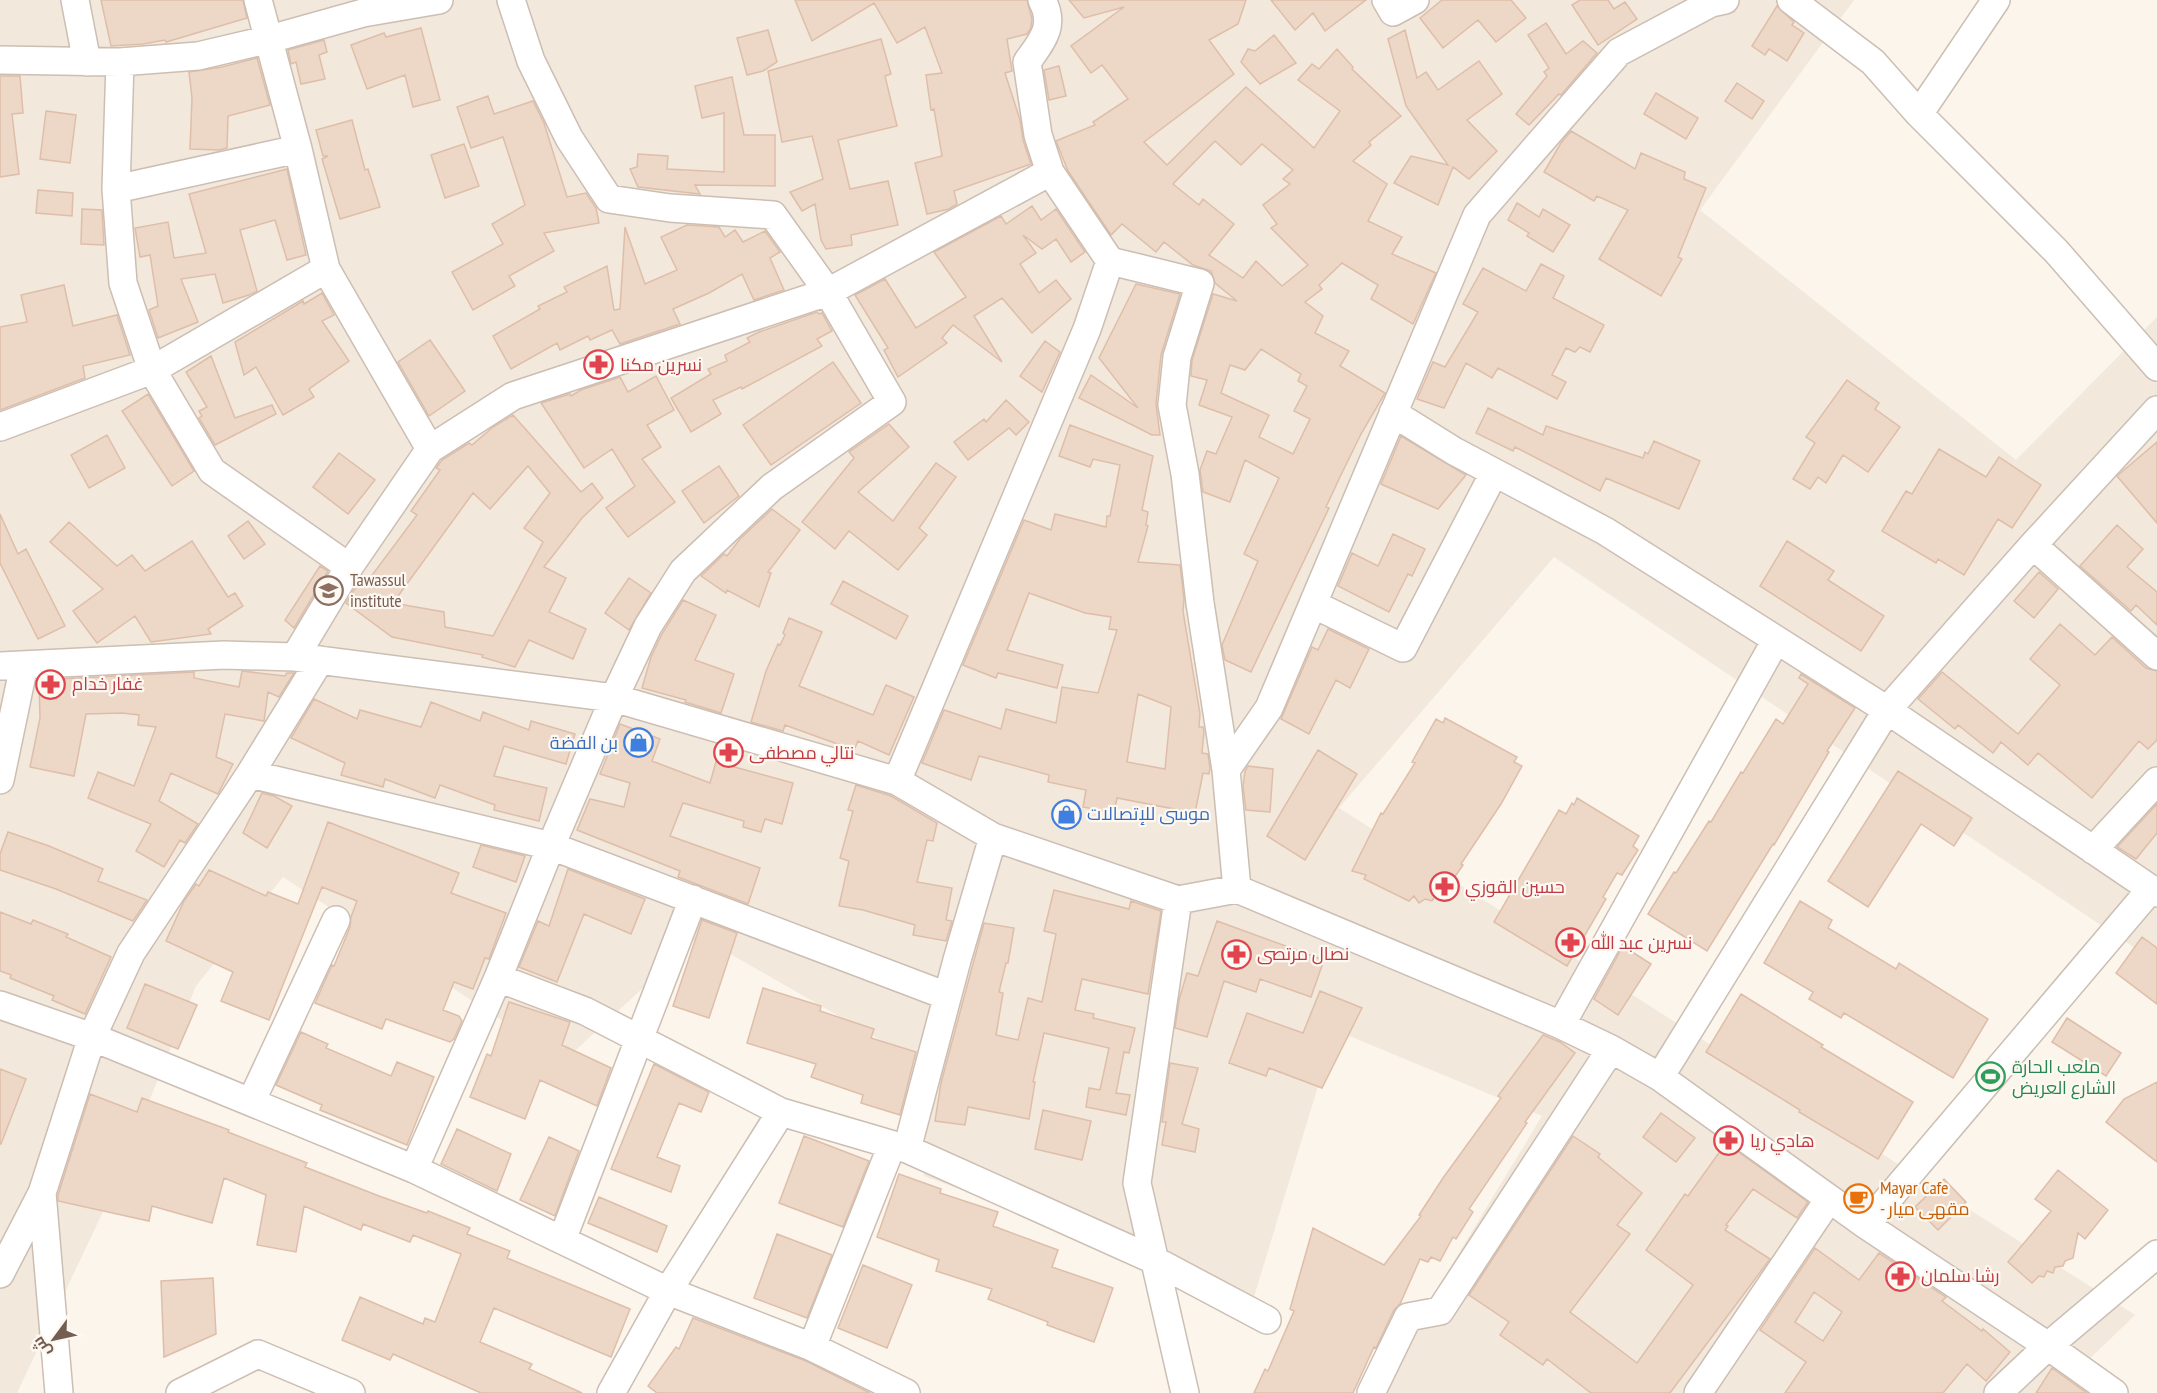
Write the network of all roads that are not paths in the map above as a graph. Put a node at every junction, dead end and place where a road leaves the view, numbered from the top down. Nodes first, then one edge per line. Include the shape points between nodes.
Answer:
1 (75, 0) edge
2 (258, 0) edge
3 (439, 0) edge
4 (511, 0) edge
5 (1386, 0) edge
6 (1415, 0) edge
7 (1725, 0) edge
8 (1791, 0) edge
9 (1996, 0) edge
10 (1052, 4) edge
11 (270, 39) junction
12 (0, 60) edge
13 (87, 62) junction
14 (120, 62) junction
15 (1919, 114) junction
16 (298, 149) junction
17 (1050, 172) junction
18 (116, 189) junction
19 (1110, 261) junction
20 (326, 269) junction
21 (828, 292) junction
22 (2157, 367) edge
23 (152, 370) junction
24 (2157, 410) edge
25 (1393, 413) junction
26 (0, 427) edge
27 (430, 449) junction
28 (1494, 473) junction
29 (2033, 545) junction
30 (349, 567) junction
31 (1313, 604) junction
32 (1776, 640) junction
33 (2157, 656) edge
34 (308, 659) junction
35 (12, 665) edge
36 (614, 698) junction
37 (1887, 710) junction
38 (1226, 770) junction
39 (250, 774) junction
40 (0, 780) edge
41 (2157, 781) edge
42 (897, 782) junction
43 (993, 837) junction
44 (551, 846) junction
45 (2093, 850) junction
46 (1237, 889) junction
47 (2154, 891) edge
48 (693, 900) junction
49 (1178, 900) junction
50 (336, 920) dead end
51 (498, 978) junction
52 (947, 996) junction
53 (0, 1005) edge
54 (1561, 1025) junction
55 (92, 1037) junction
56 (639, 1039) junction
57 (1611, 1049) junction
58 (1660, 1077) junction
59 (251, 1102) junction
60 (781, 1112) junction
61 (899, 1147) junction
62 (414, 1169) junction
63 (42, 1193) junction
64 (1829, 1199) junction
65 (1866, 1225) junction
66 (562, 1240) junction
67 (2157, 1254) edge
68 (1154, 1260) junction
69 (3, 1262) edge
70 (668, 1291) junction
71 (1267, 1320) dead end
72 (2048, 1346) junction
73 (812, 1347) junction
74 (59, 1393) edge
75 (180, 1393) edge
76 (351, 1393) edge
77 (611, 1393) edge
78 (906, 1393) edge
79 (1185, 1393) edge
80 (1371, 1393) edge
81 (1698, 1393) edge
82 (1998, 1393) edge
83 (2114, 1393) edge

1 - 13 street
2 - 11 street
3 - 11 street via 363,13
4 - 21 street via 531,61 569,138 609,199 670,208 773,215
5 - 6 street via 1393,12
7 - 25 street via 1711,3 1619,52 1477,215
8 - 15 street via 1873,62
9 - 15 street
10 - 17 street via 1046,35 1027,62 1038,135
11 - 14 street via 198,56
11 - 16 street
12 - 13 street
13 - 14 street
14 - 18 street
15 - 22 street via 2056,251
16 - 18 street
16 - 20 street
17 - 19 street
17 - 21 street
18 - 23 street via 123,282
19 - 38 street via 1200,283 1177,357 1172,405
19 - 42 street via 1082,340
20 - 23 street
20 - 27 street
21 - 27 street via 513,396
21 - 36 street via 892,402 772,487 683,571 648,626
23 - 26 street
23 - 30 street via 212,471
24 - 29 street
25 - 28 street
25 - 31 street
27 - 30 street
28 - 31 street via 1404,648
28 - 32 street via 1605,531
29 - 33 street
29 - 37 street
30 - 34 street
31 - 38 street via 1269,708
32 - 37 street
32 - 54 street
34 - 35 street via 224,655
34 - 36 street
34 - 39 street
35 - 40 street
36 - 42 street
36 - 44 street
37 - 45 street
37 - 58 street
38 - 46 street
39 - 44 street
39 - 55 street via 131,953
41 - 45 street
42 - 43 street
43 - 49 street
43 - 52 street
44 - 48 street
44 - 51 street
45 - 47 street
46 - 49 street
46 - 54 street
47 - 65 street
48 - 52 street
48 - 56 street
49 - 68 street via 1137,1183
50 - 59 street
51 - 56 street via 585,1011
51 - 62 street
52 - 61 street
53 - 55 street
54 - 57 street
55 - 59 street
55 - 63 street
56 - 60 street
56 - 66 street
57 - 58 street
57 - 80 street via 1440,1311 1408,1317
58 - 64 street
59 - 62 street
60 - 61 street
60 - 70 street
61 - 68 street
61 - 73 street
62 - 66 street
63 - 69 street
63 - 74 street
64 - 65 street
64 - 81 street
65 - 72 street
66 - 70 street
67 - 72 street
68 - 71 street
68 - 79 street
70 - 73 street
70 - 77 street
72 - 82 street
72 - 83 street
73 - 78 street
75 - 76 street via 258,1354

